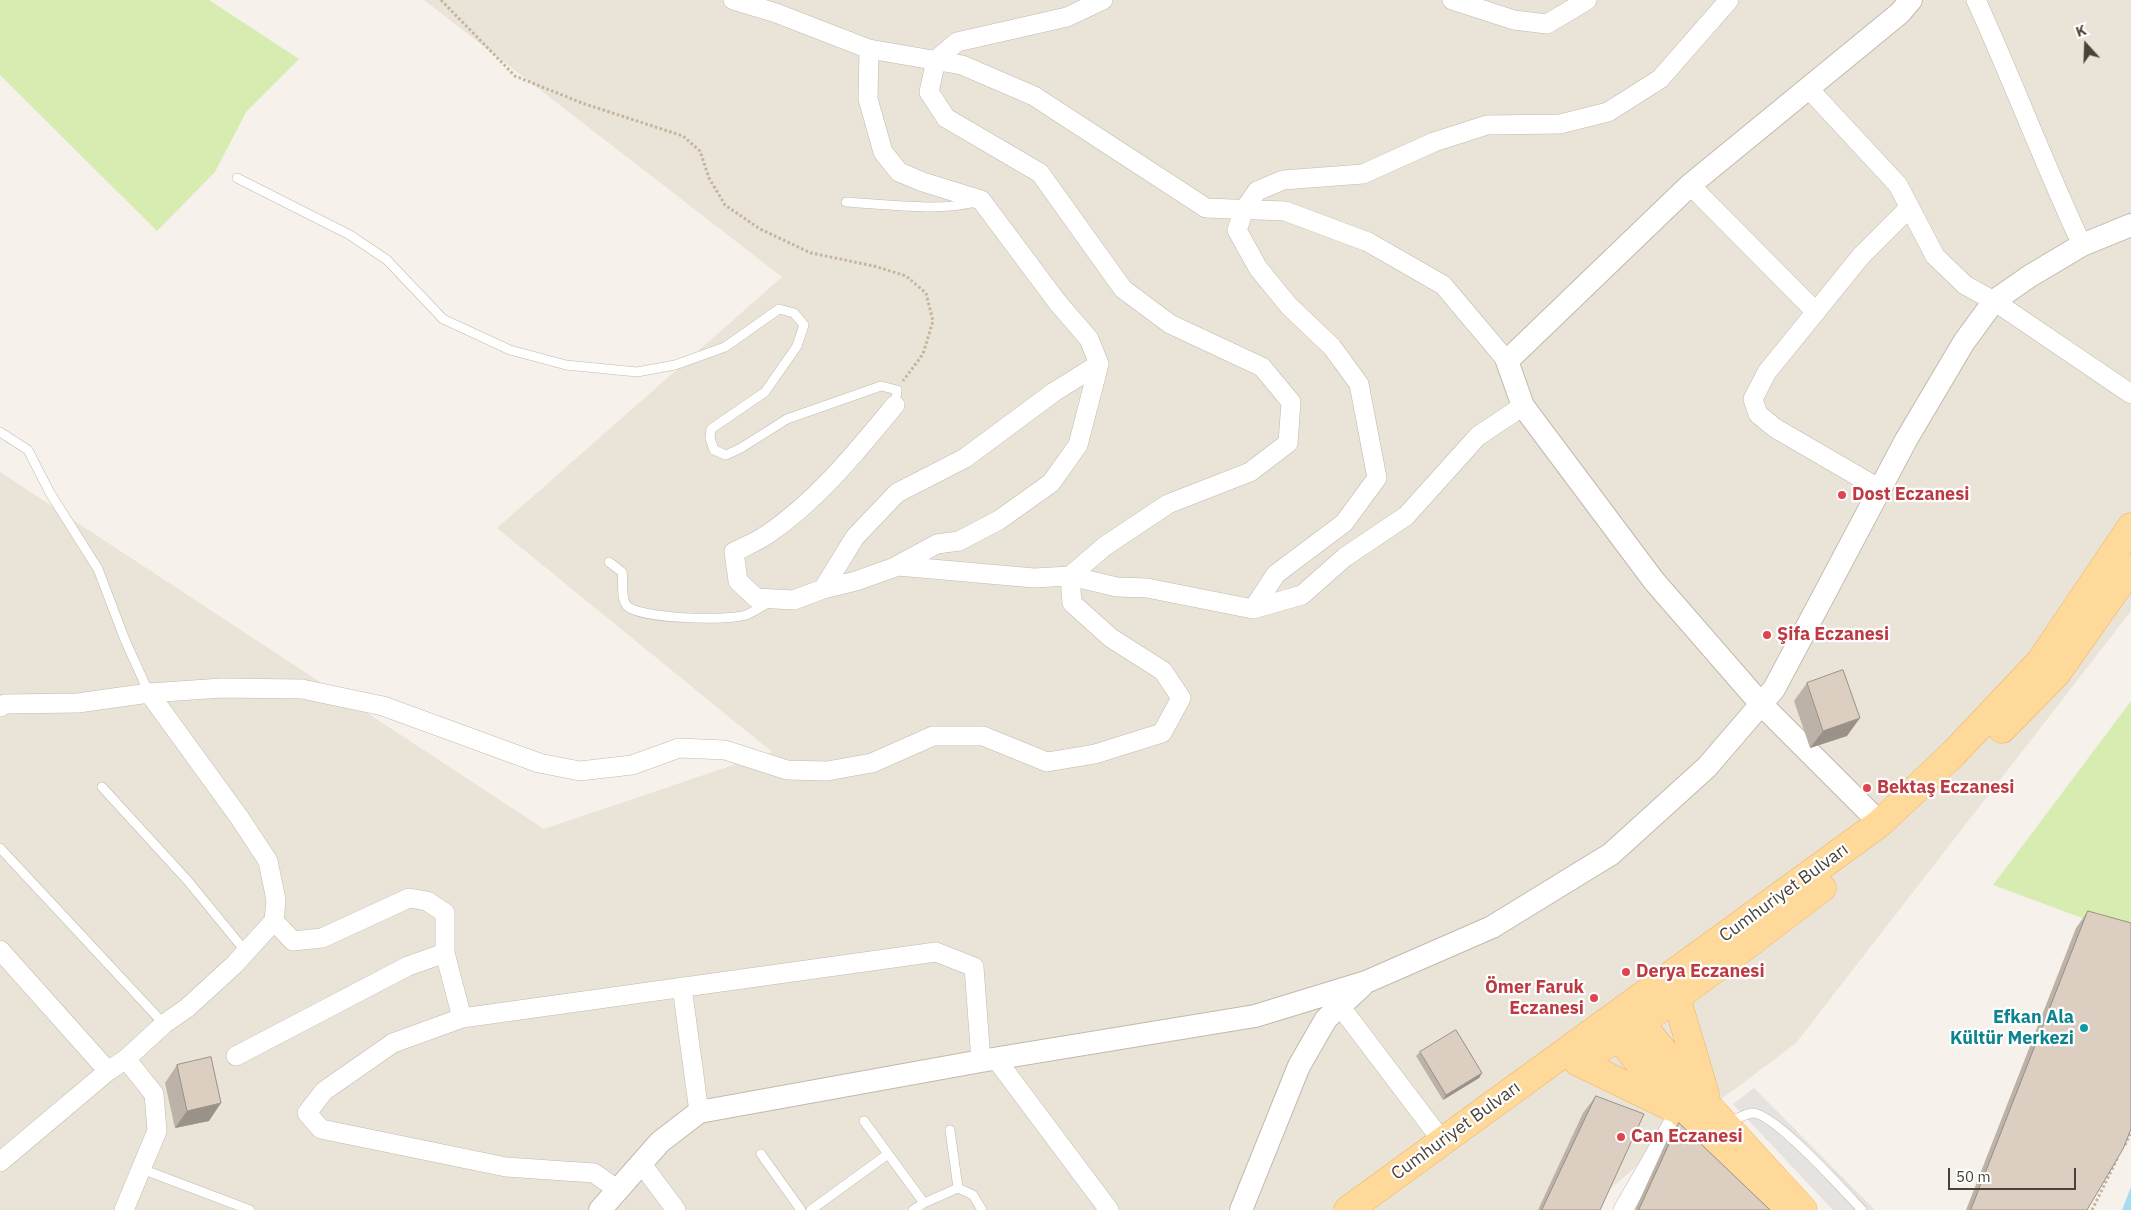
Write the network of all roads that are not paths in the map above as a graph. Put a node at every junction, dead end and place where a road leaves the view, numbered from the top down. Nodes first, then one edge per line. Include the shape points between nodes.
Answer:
1 (733, 0) edge
2 (1103, 0) edge
3 (1452, 0) edge
4 (1587, 0) edge
5 (1730, 0) edge
6 (1976, 0) edge
7 (1901, 4) edge
8 (869, 49) junction
9 (936, 60) junction
10 (1809, 89) junction
11 (237, 178) dead end
12 (1690, 185) junction
13 (981, 200) junction
14 (846, 202) dead end
15 (1909, 208) junction
16 (1244, 210) junction
17 (2131, 225) edge
18 (2082, 245) junction
19 (1994, 301) junction
20 (1816, 312) junction
21 (1507, 361) junction
22 (1099, 364) junction
23 (2131, 394) edge
24 (896, 397) joint
25 (1523, 406) junction
26 (0, 432) edge
27 (1880, 489) junction
28 (2131, 527) edge
29 (609, 562) dead end
30 (898, 566) junction
31 (2131, 568) edge
32 (1070, 576) junction
33 (823, 589) junction
34 (776, 599) junction
35 (1253, 609) junction
36 (150, 693) junction
37 (1761, 704) junction
38 (0, 707) edge
39 (102, 787) dead end
40 (1880, 824) junction
41 (0, 848) edge
42 (274, 921) junction
43 (0, 950) edge
44 (246, 952) junction
45 (445, 953) junction
46 (682, 987) junction
47 (1676, 997) junction
48 (1333, 1000) junction
49 (462, 1018) junction
50 (1623, 1022) junction
51 (164, 1024) junction
52 (236, 1056) dead end
53 (126, 1059) junction
54 (989, 1060) junction
55 (1578, 1062) junction
56 (108, 1071) junction
57 (1680, 1111) junction
58 (699, 1112) junction
59 (1716, 1115) junction
60 (864, 1122) dead end
61 (950, 1130) dead end
62 (1443, 1142) junction
63 (761, 1154) dead end
64 (888, 1154) junction
65 (0, 1162) edge
66 (641, 1163) junction
67 (139, 1168) junction
68 (958, 1188) junction
69 (618, 1190) junction
70 (924, 1203) junction
71 (124, 1210) edge
72 (250, 1210) edge
73 (600, 1210) edge
74 (676, 1210) edge
75 (801, 1210) edge
76 (811, 1210) edge
77 (914, 1210) edge
78 (982, 1210) edge
79 (1109, 1210) edge
80 (1241, 1210) edge
81 (1348, 1210) edge
82 (1381, 1210) edge
83 (1623, 1210) edge
84 (1780, 1210) edge
85 (1803, 1210) edge
86 (1862, 1210) edge

1 - 8 street
2 - 9 street via 1067,17 957,42
3 - 4 street via 1514,20 1547,24
5 - 16 street via 1660,79 1608,112 1560,124 1488,125 1434,142 1363,174 1283,180 1257,191
6 - 18 street
7 - 10 street
8 - 9 street
8 - 13 street via 868,99 883,152 899,172
9 - 16 street via 962,64 1034,96 1206,208
9 - 32 street via 930,92 946,118 1040,173 1123,289 1170,324 1262,367 1291,402 1288,443 1250,472 1168,504 1105,546
10 - 12 street
10 - 15 street via 1898,185
11 - 24 lane via 350,235 388,260 443,319 510,350 566,365 637,372 675,365 725,347 779,308 794,313 804,325 797,346 765,392 711,429 714,450 726,455 787,419 881,386
12 - 20 street
12 - 21 street
13 - 14 lane via 964,206
13 - 22 street via 1089,339
15 - 19 street via 1935,256 1965,285
15 - 20 street via 1861,256
16 - 21 street via 1285,211 1368,242 1443,284
16 - 35 street via 1237,230 1258,268 1289,306 1332,347 1359,384 1377,478 1344,523 1276,574
17 - 18 street
18 - 19 street
19 - 23 street
19 - 27 street via 1964,342
20 - 27 street via 1768,372 1752,398 1758,414 1775,428
21 - 25 street
22 - 30 street via 1078,445 1051,483 999,520 959,541 937,544
22 - 33 street via 1054,392 965,458 897,493 855,537
24 - 34 street via 849,461 804,506 768,534 734,552 738,581 756,598
25 - 35 street via 1478,436 1406,516 1345,557 1302,595
25 - 37 street via 1654,581
26 - 36 lane via 28,450 50,493 98,569 125,640
27 - 37 street via 1774,689
28 - 40 main road, Cumhuriyet Bulvarı via 2040,662 1953,754
29 - 34 lane via 622,572 623,599 628,607 646,615 704,618 746,615
30 - 32 street via 1034,578
30 - 33 street
31 - 47 main road, Cumhuriyet Bulvarı via 2056,674 1966,766 1871,851
32 - 35 street
32 - 36 street via 1072,604 1111,638 1163,671 1181,698 1162,733 1095,754 1047,762 983,736 933,736 872,763 827,771 787,770 725,750 679,748 632,765 580,771 539,763 383,706 302,689 222,688
33 - 34 street via 794,600
36 - 38 street via 78,703 5,704
36 - 42 street via 268,861 276,900
37 - 40 street
37 - 48 street via 1707,767 1611,854 1492,926
39 - 44 lane via 188,881
40 - 50 main road, Cumhuriyet Bulvarı
41 - 51 lane
42 - 44 street
42 - 45 street via 293,941 322,938 409,898 427,901 445,913
43 - 56 street
44 - 51 street via 187,1008
45 - 49 street
45 - 52 street via 408,966
46 - 49 street
46 - 54 street via 936,952 974,967
46 - 58 street
47 - 50 main road, Cumhuriyet Bulvarı
47 - 59 main road
48 - 54 street
48 - 62 street
48 - 80 street via 1300,1066
49 - 69 street via 393,1043 324,1091 307,1113 321,1129 506,1167 594,1173
50 - 55 main road, Cumhuriyet Bulvarı
50 - 57 main road
50 - 59 main road
50 - 62 main road, Cumhuriyet Bulvarı
51 - 53 street
53 - 56 street
53 - 67 street via 154,1094 157,1131
54 - 58 street
54 - 79 street
55 - 57 main road
55 - 82 main road, Cumhuriyet Bulvarı
56 - 65 street
57 - 83 street
57 - 84 main road
58 - 66 street via 660,1142
59 - 85 main road
59 - 86 lane via 1752,1113 1767,1117
60 - 64 lane
61 - 68 lane
62 - 81 main road, Cumhuriyet Bulvarı
63 - 75 lane
64 - 70 lane
64 - 76 lane
66 - 69 street
66 - 74 street
67 - 71 street
67 - 72 lane
68 - 70 lane
68 - 78 lane via 973,1195
69 - 73 street
70 - 77 lane

